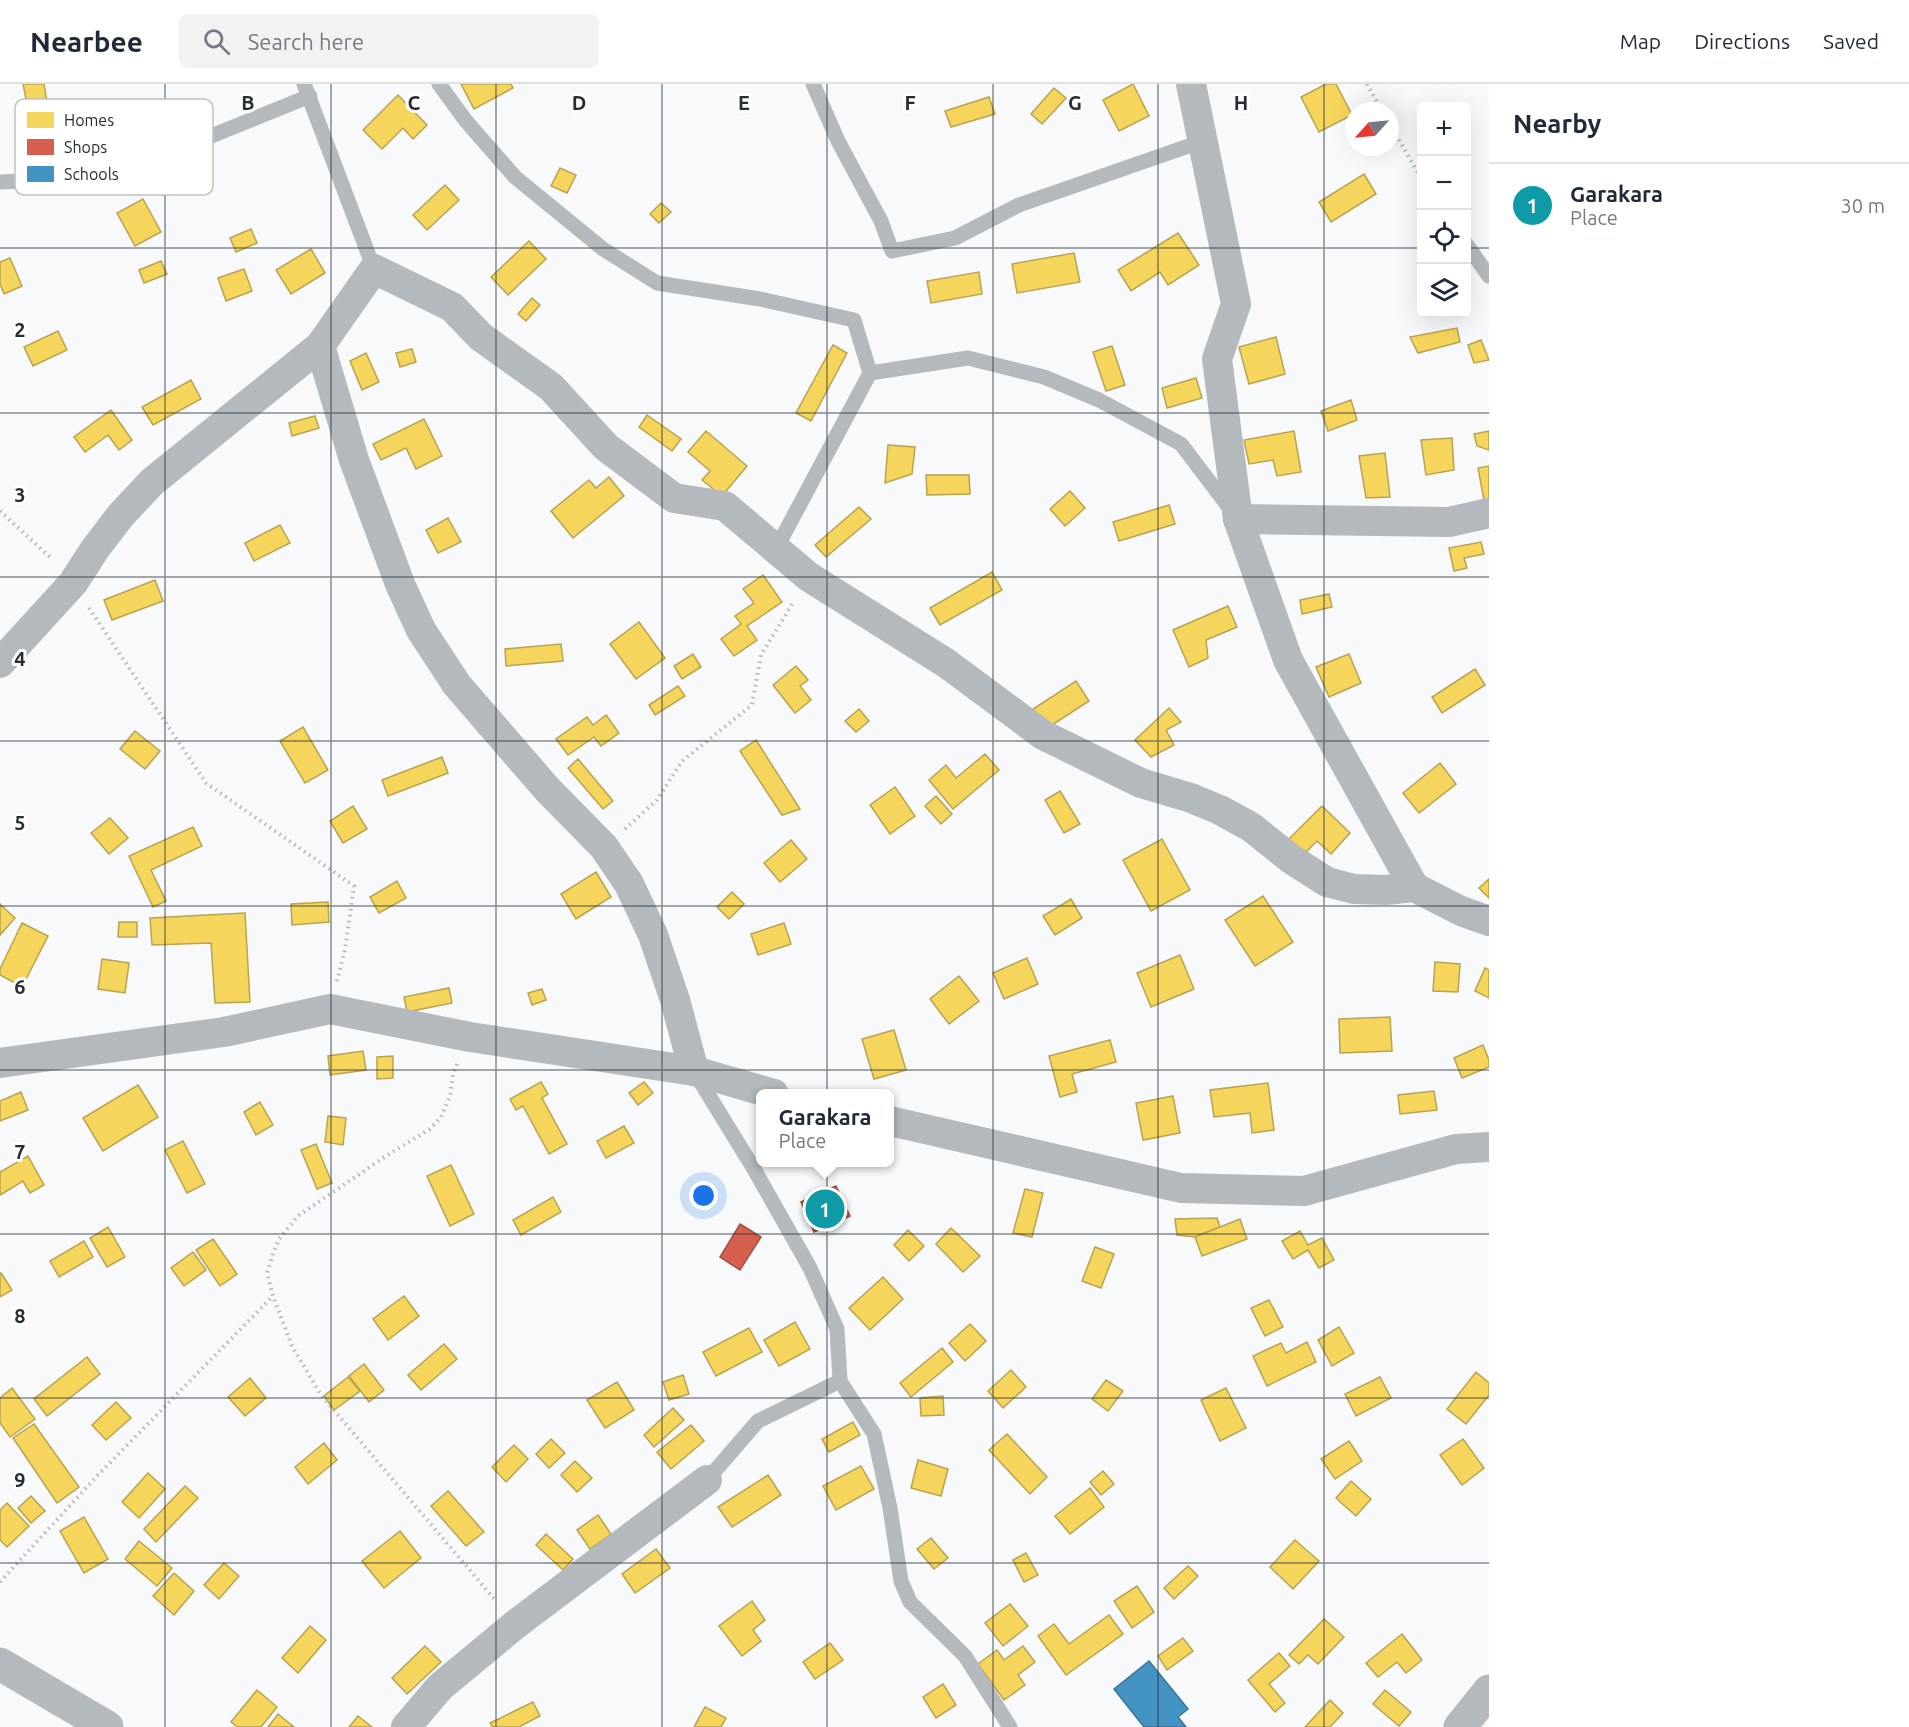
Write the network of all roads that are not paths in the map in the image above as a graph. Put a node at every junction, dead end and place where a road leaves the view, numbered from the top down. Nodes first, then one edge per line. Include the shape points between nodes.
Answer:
1 (439, 84) edge
2 (813, 84) edge
3 (1191, 84) edge
4 (307, 90) edge
5 (213, 132) edge
6 (1203, 141) junction
7 (15, 181) edge
8 (0, 182) edge
9 (1471, 250) edge
10 (374, 270) junction
11 (1489, 276) edge
12 (320, 346) junction
13 (870, 373) junction
14 (1489, 513) edge
15 (1238, 519) junction
16 (776, 549) junction
17 (0, 663) edge
18 (1414, 887) junction
19 (1489, 921) edge
20 (0, 1063) edge
21 (693, 1071) junction
22 (756, 1089) edge
23 (894, 1122) edge
24 (1489, 1148) edge
25 (840, 1381) junction
26 (707, 1480) joint
27 (0, 1664) edge
28 (1489, 1691) edge
29 (107, 1727) edge
30 (406, 1727) edge
31 (1010, 1727) edge
32 (1460, 1727) edge

1 - 13 lane via 466,122 515,177 603,249 657,283 760,299 854,320
2 - 6 lane via 892,251 955,238 1019,205
3 - 6 street
4 - 5 lane
4 - 10 lane
6 - 15 street via 1236,304 1217,359
7 - 8 lane
9 - 11 lane
10 - 12 street
10 - 16 street via 452,307 481,337 552,387 606,447 674,498 725,506
12 - 17 street via 152,482 121,515 73,583
12 - 21 street via 354,460 421,630 457,685 502,740 604,847 629,884 675,1000
13 - 15 lane via 968,358 1044,377 1099,400 1181,444
13 - 16 lane
14 - 15 street via 1449,522
15 - 18 street via 1288,660
16 - 18 street via 809,578 946,663 1043,735 1141,783 1220,810 1251,827 1327,882 1354,889
18 - 19 street
20 - 21 street via 224,1032 330,1009 470,1037
21 - 22 street
21 - 25 lane via 810,1268 837,1329
23 - 24 street via 1181,1188 1304,1191 1456,1149
25 - 26 lane via 758,1421
25 - 31 lane via 874,1434 901,1581 910,1602 965,1656
26 - 30 street via 516,1624 440,1687
27 - 29 street
28 - 32 street

